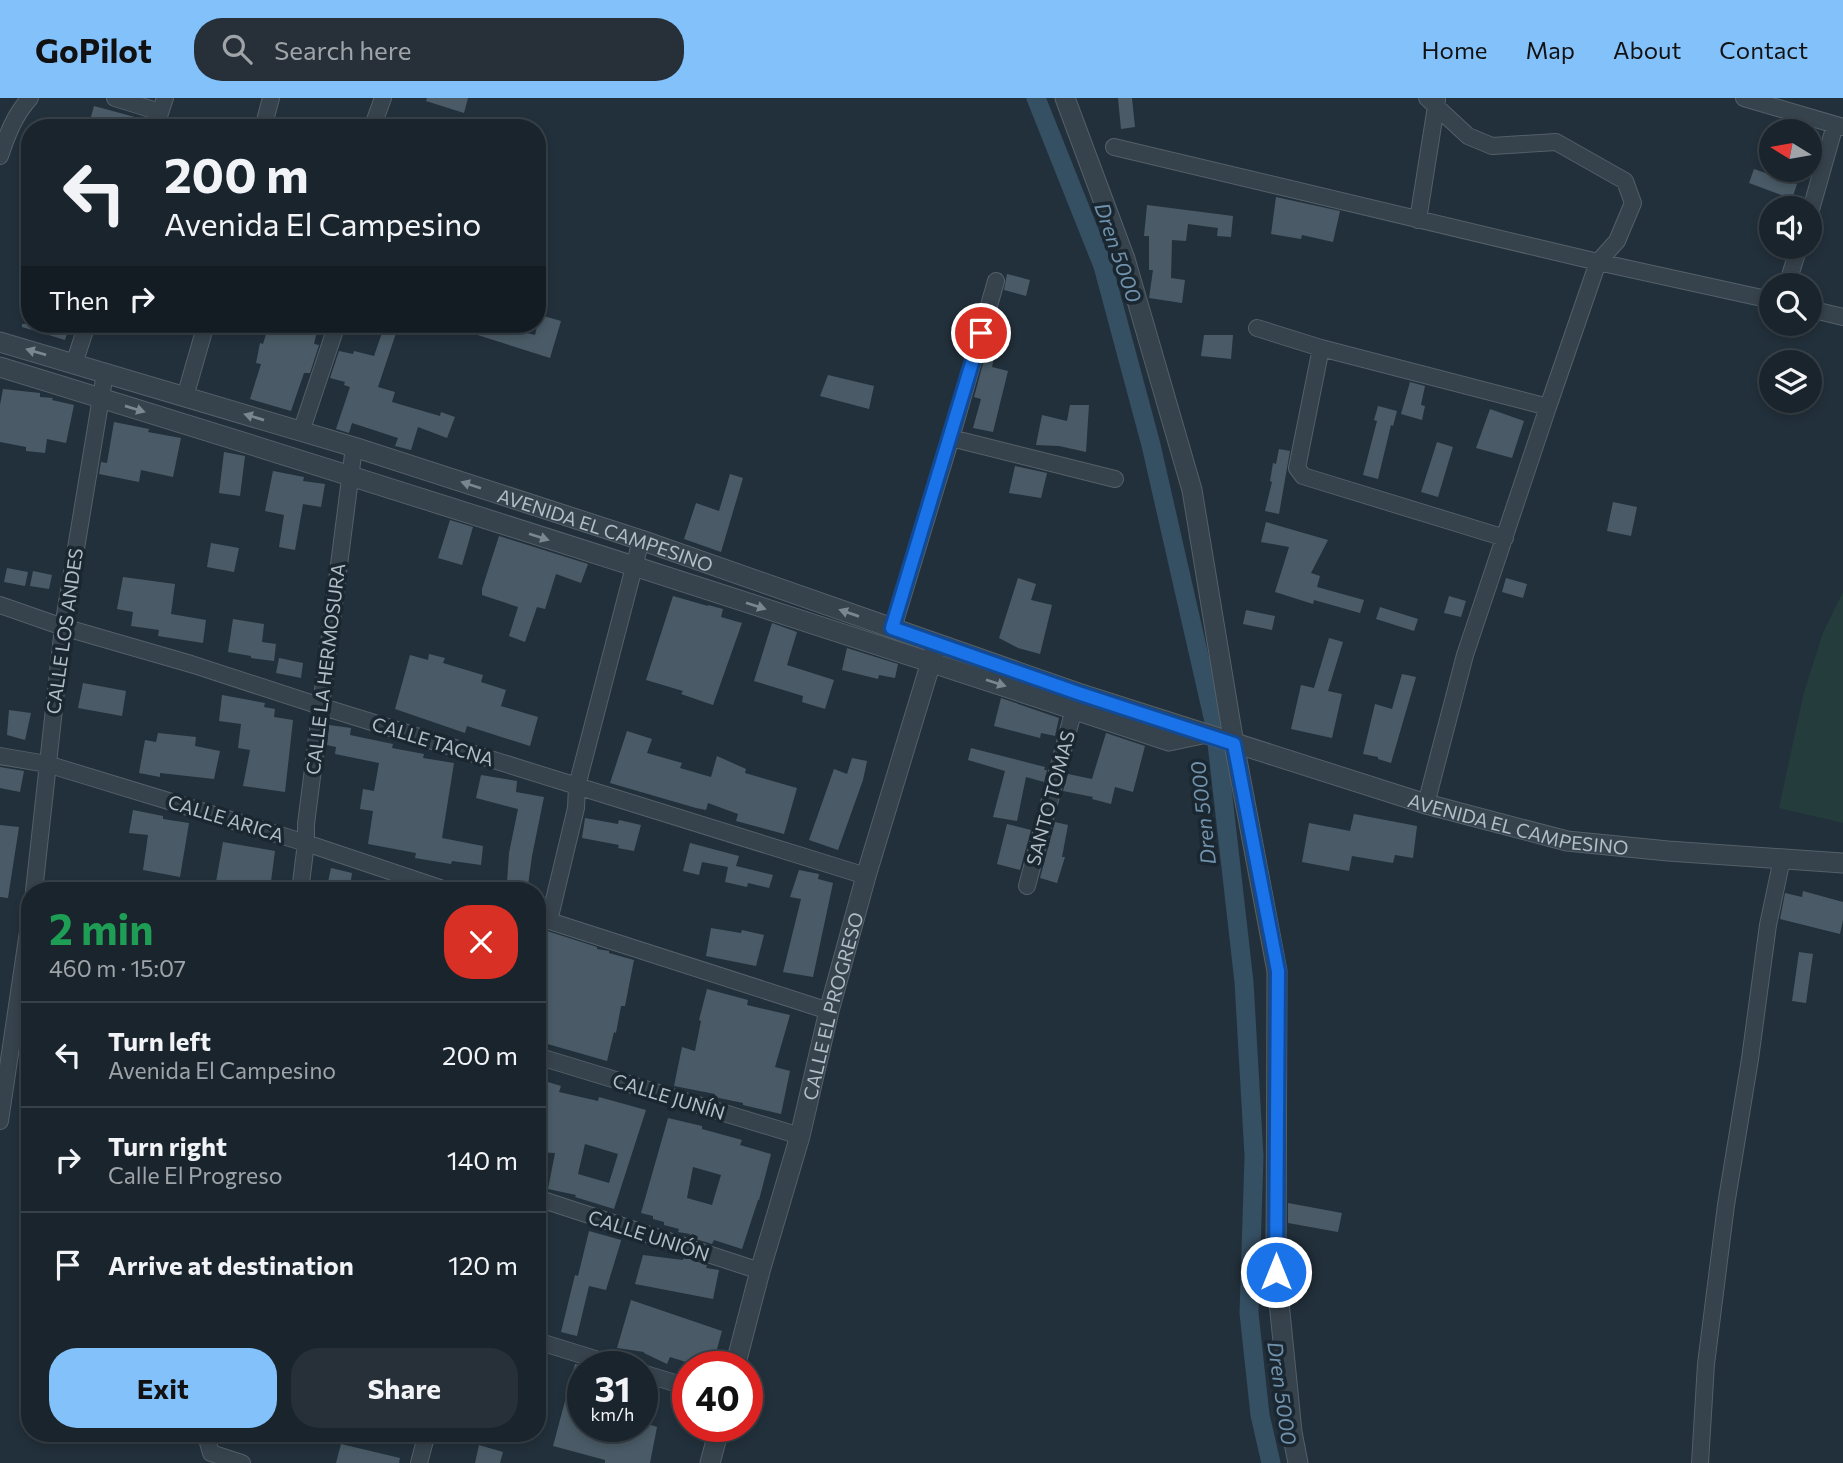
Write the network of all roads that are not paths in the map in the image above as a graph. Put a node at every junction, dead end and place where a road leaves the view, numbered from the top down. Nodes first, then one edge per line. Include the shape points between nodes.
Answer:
1 (30, 98) edge
2 (115, 98) edge
3 (271, 98) edge
4 (383, 98) edge
5 (1065, 98) edge
6 (1744, 98) edge
7 (1433, 101) edge
8 (162, 105) edge
9 (265, 119) edge
10 (375, 119) edge
11 (1839, 126) edge
12 (1114, 147) dead end
13 (0, 156) edge
14 (1816, 196) edge
15 (1418, 220) junction
16 (1598, 262) junction
17 (996, 281) dead end
18 (1759, 297) edge
19 (1822, 312) edge
20 (1843, 317) edge
21 (1257, 328) dead end
22 (84, 333) edge
23 (203, 333) edge
24 (334, 333) edge
25 (4, 343) edge
26 (1321, 348) junction
27 (74, 364) junction
28 (1, 369) edge
29 (105, 373) junction
30 (185, 397) junction
31 (100, 398) junction
32 (1548, 407) junction
33 (302, 432) junction
34 (951, 438) junction
35 (354, 447) junction
36 (350, 477) junction
37 (1115, 479) dead end
38 (1505, 538) junction
39 (641, 540) junction
40 (634, 567) junction
41 (0, 605) edge
42 (63, 626) junction
43 (892, 628) junction
44 (933, 653) junction
45 (320, 706) junction
46 (1074, 709) junction
47 (1203, 734) junction
48 (1233, 743) junction
49 (0, 757) edge
50 (47, 764) junction
51 (577, 786) junction
52 (1426, 804) junction
53 (306, 843) junction
54 (1782, 859) junction
55 (1843, 863) edge
56 (866, 876) junction
57 (35, 882) edge
58 (301, 882) edge
59 (422, 882) edge
60 (1027, 886) dead end
61 (546, 909) edge
62 (546, 920) edge
63 (21, 977) edge
64 (829, 1012) junction
65 (13, 1030) junction
66 (21, 1032) edge
67 (546, 1059) edge
68 (0, 1121) edge
69 (800, 1136) junction
70 (546, 1201) edge
71 (760, 1271) junction
72 (546, 1344) edge
73 (569, 1351) edge
74 (740, 1351) edge
75 (208, 1442) edge
76 (425, 1442) edge
77 (716, 1442) edge
78 (242, 1463) edge
79 (419, 1463) edge
80 (710, 1463) edge
81 (1298, 1463) edge
82 (1700, 1463) edge

1 - 13 street
2 - 8 street
3 - 9 street
4 - 10 street
5 - 48 street via 1125,259 1192,490
6 - 11 street
7 - 15 street
7 - 16 street via 1468,136 1492,146 1556,142 1625,181 1633,203 1617,241
11 - 14 street
12 - 15 street
15 - 16 street
16 - 18 street
16 - 32 street
17 - 34 street
19 - 20 street
21 - 26 street
22 - 27 street
23 - 30 street
24 - 33 street
27 -> 25 street, AVENIDA EL CAMPESINO
25 - 28 street
26 - 32 street
26 - 38 street via 1297,468 1303,476
27 - 29 street, AVENIDA EL CAMPESINO
28 - 31 street, AVENIDA EL CAMPESINO
29 - 30 street, AVENIDA EL CAMPESINO
29 - 31 street, CALLE LOS ANDES
33 -> 30 street, AVENIDA EL CAMPESINO
31 -> 36 street, AVENIDA EL CAMPESINO
31 - 42 street, CALLE LOS ANDES
32 - 38 street
33 - 35 street, AVENIDA EL CAMPESINO
34 - 37 street
34 - 43 street
35 - 36 street, CALLE LA HERMOSURA
39 -> 35 street, AVENIDA EL CAMPESINO
36 -> 40 street, AVENIDA EL CAMPESINO
36 - 45 street, CALLE LA HERMOSURA
38 - 52 street via 1465,655
39 - 40 street
43 -> 39 street, AVENIDA EL CAMPESINO
40 -> 44 street, AVENIDA EL CAMPESINO
40 - 51 street
41 - 42 street, CALLE TACNA
42 - 45 street, CALLE TACNA
42 - 50 street, CALLE LOS ANDES
43 - 44 street, AVENIDA EL CAMPESINO
44 -> 46 street, AVENIDA EL CAMPESINO
44 - 47 street, AVENIDA EL CAMPESINO
44 - 56 street, CALLE EL PROGRESO
45 - 51 street, CALLE TACNA
45 - 53 street, CALLE LA HERMOSURA
46 - 47 street, AVENIDA EL CAMPESINO via 1169,741
46 - 60 street, SANTO TOMAS
47 - 48 street, AVENIDA EL CAMPESINO
48 - 52 street, AVENIDA EL CAMPESINO
48 - 81 street via 1278,971 1276,1272
49 - 50 street, CALLE ARICA
50 - 53 street, CALLE ARICA
50 - 57 street, CALLE LOS ANDES
51 - 56 street, CALLE TACNA
51 - 61 street via 576,808
52 - 54 street, AVENIDA EL CAMPESINO via 1567,841
53 - 58 street, CALLE LA HERMOSURA
53 - 59 street, CALLE ARICA
54 - 55 street, AVENIDA EL CAMPESINO
54 - 82 street via 1726,1205 1706,1364
56 - 64 street, CALLE EL PROGRESO
62 - 64 street
63 - 65 street
64 - 69 street, CALLE EL PROGRESO
65 - 66 street
65 - 68 street
67 - 69 street, CALLE JUNÍN
69 - 71 street, CALLE EL PROGRESO
70 - 71 street, CALLE UNIÓN
71 - 74 street, CALLE EL PROGRESO
72 - 73 street
75 - 78 street via 211,1453
76 - 79 street
77 - 80 street

